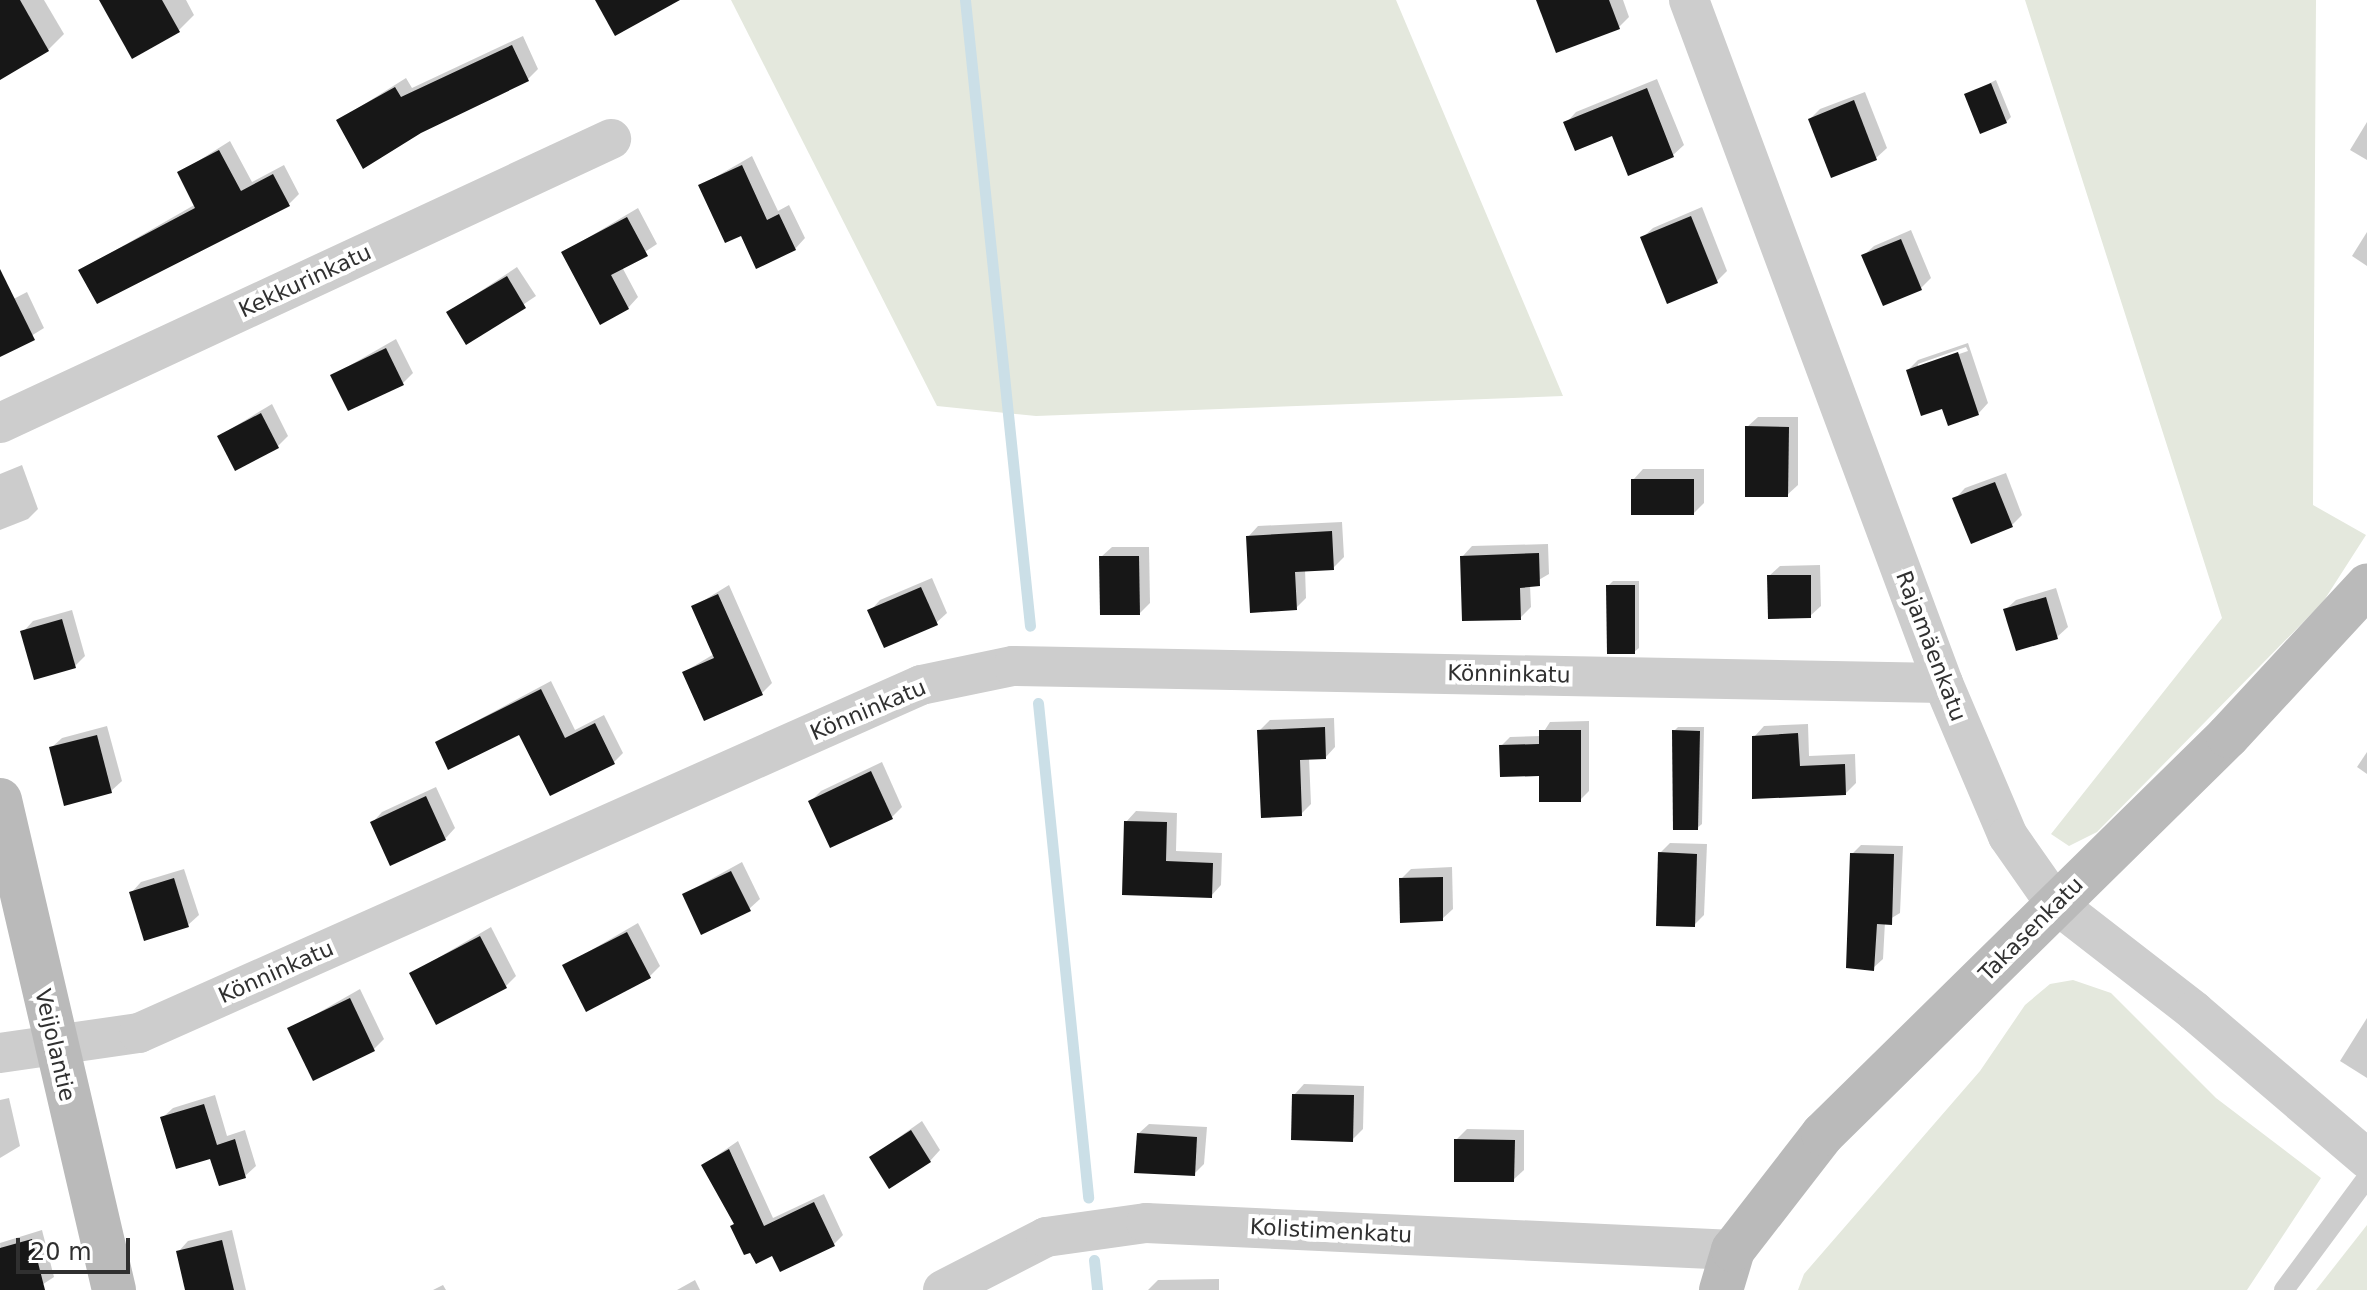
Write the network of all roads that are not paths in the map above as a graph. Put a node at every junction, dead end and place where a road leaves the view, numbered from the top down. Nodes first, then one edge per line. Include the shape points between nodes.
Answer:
1 (1689, 0) edge
2 (611, 139) dead end
3 (0, 423) edge
4 (2367, 586) edge
5 (1943, 683) junction
6 (0, 800) edge
7 (2055, 903) junction
8 (54, 1044) junction
9 (0, 1053) edge
10 (2367, 1159) edge
11 (2367, 1178) edge
12 (1727, 1270) edge
13 (114, 1290) edge
14 (943, 1290) edge
15 (2284, 1290) edge

1 - 5 street, Rajamäenkatu
2 - 3 street, Kekkurinkatu
4 - 7 street, Takasenkatu via 2228,736
5 - 7 street, Rajamäenkatu via 2008,836
5 - 8 street, Könninkatu via 1013,666 921,685 139,1033
6 - 8 street, Veijolantie
7 - 10 street, Rajamäenkatu via 2194,1011
7 - 12 street, Takasenkatu via 1823,1134
8 - 9 street, Könninkatu
8 - 13 street, Veijolantie
11 - 15 lane
12 - 14 street, Kolistimenkatu via 1146,1223 1046,1237

